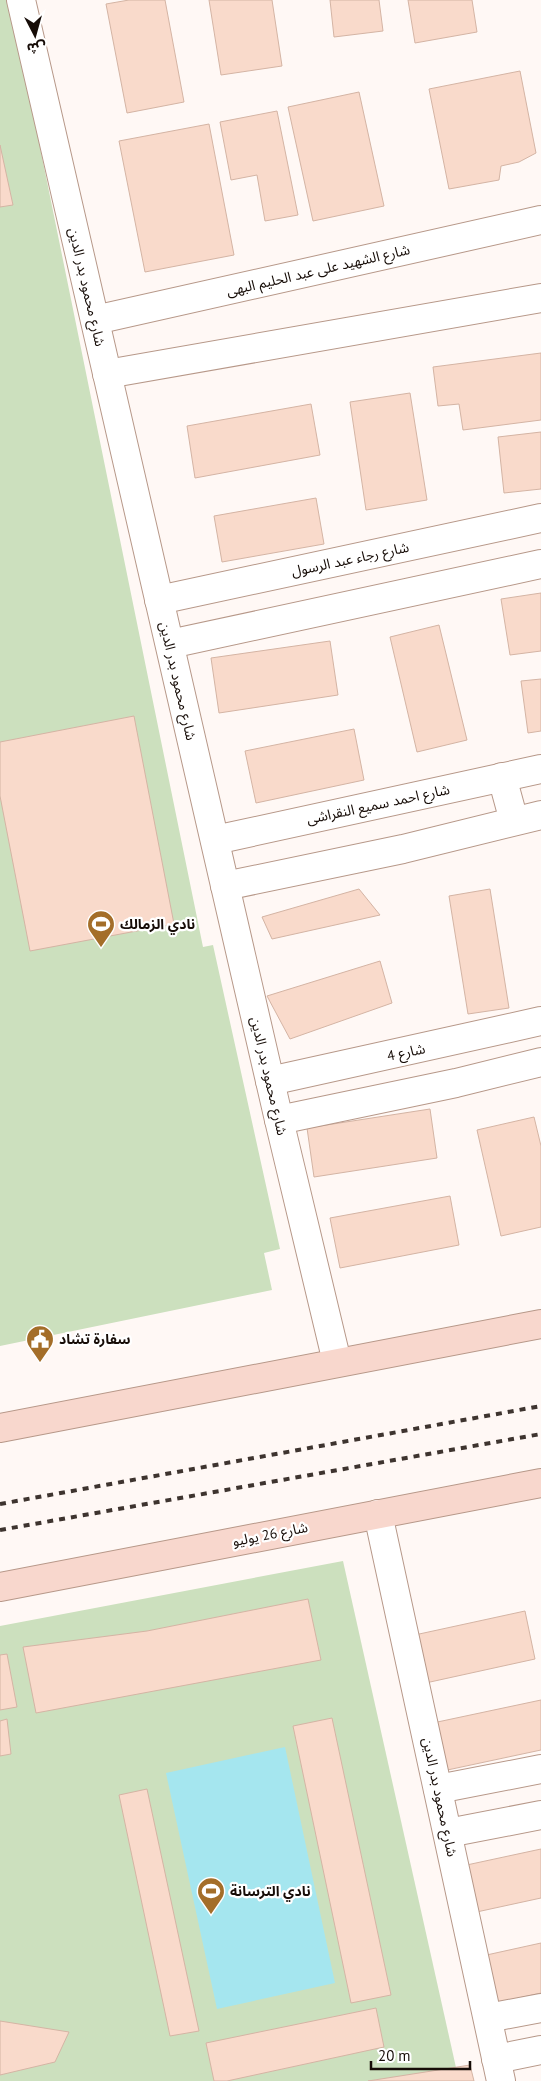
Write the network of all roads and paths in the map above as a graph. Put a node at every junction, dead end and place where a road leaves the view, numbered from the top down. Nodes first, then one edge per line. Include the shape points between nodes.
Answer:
1 (21, 0) edge
2 (541, 220) edge
3 (541, 298) edge
4 (95, 320) junction
5 (107, 374) junction
6 (541, 518) edge
7 (541, 564) edge
8 (159, 600) junction
9 (170, 644) junction
10 (541, 769) edge
11 (502, 778) junction
12 (541, 815) edge
13 (514, 821) junction
14 (215, 840) junction
15 (225, 886) junction
16 (541, 1021) edge
17 (541, 1062) edge
18 (270, 1081) junction
19 (279, 1120) junction
20 (541, 1324) edge
21 (337, 1362) junction
22 (0, 1428) edge
23 (541, 1483) edge
24 (378, 1514) junction
25 (0, 1587) edge
26 (541, 1769) edge
27 (438, 1789) junction
28 (541, 1814) edge
29 (448, 1833) junction
30 (541, 2008) edge
31 (488, 2018) junction
32 (541, 2050) edge
33 (498, 2070) edge

1 - 4 street, شارع محمود بدر الدين
2 - 4 street, شارع الشهيد على عبد الحليم البهى
3 - 5 street
4 - 5 street, شارع محمود بدر الدين
5 - 8 street, شارع محمود بدر الدين
6 - 8 street, شارع رجاء عبد الرسول
7 - 9 street
8 - 9 street, شارع محمود بدر الدين
9 - 14 street, شارع محمود بدر الدين
10 - 11 street, شارع احمد سميع النقراشى
11 - 13 street
11 - 14 street, شارع احمد سميع النقراشى
12 - 13 street
13 - 15 street via 403,849
14 - 15 street, شارع محمود بدر الدين
15 - 18 street, شارع محمود بدر الدين
16 - 18 street, شارع 4
17 - 19 street
18 - 19 street, شارع محمود بدر الدين
19 - 21 street, شارع محمود بدر الدين
20 - 21 main road
21 - 22 main road
23 - 24 main road, شارع 26 يوليو
24 - 25 main road, شارع 26 يوليو
24 - 27 street, شارع محمود بدر الدين
26 - 27 street
27 - 29 street, شارع محمود بدر الدين
28 - 29 street
29 - 31 street, شارع محمود بدر الدين
30 - 31 street
31 - 33 street, شارع محمود بدر الدين
32 - 33 street

